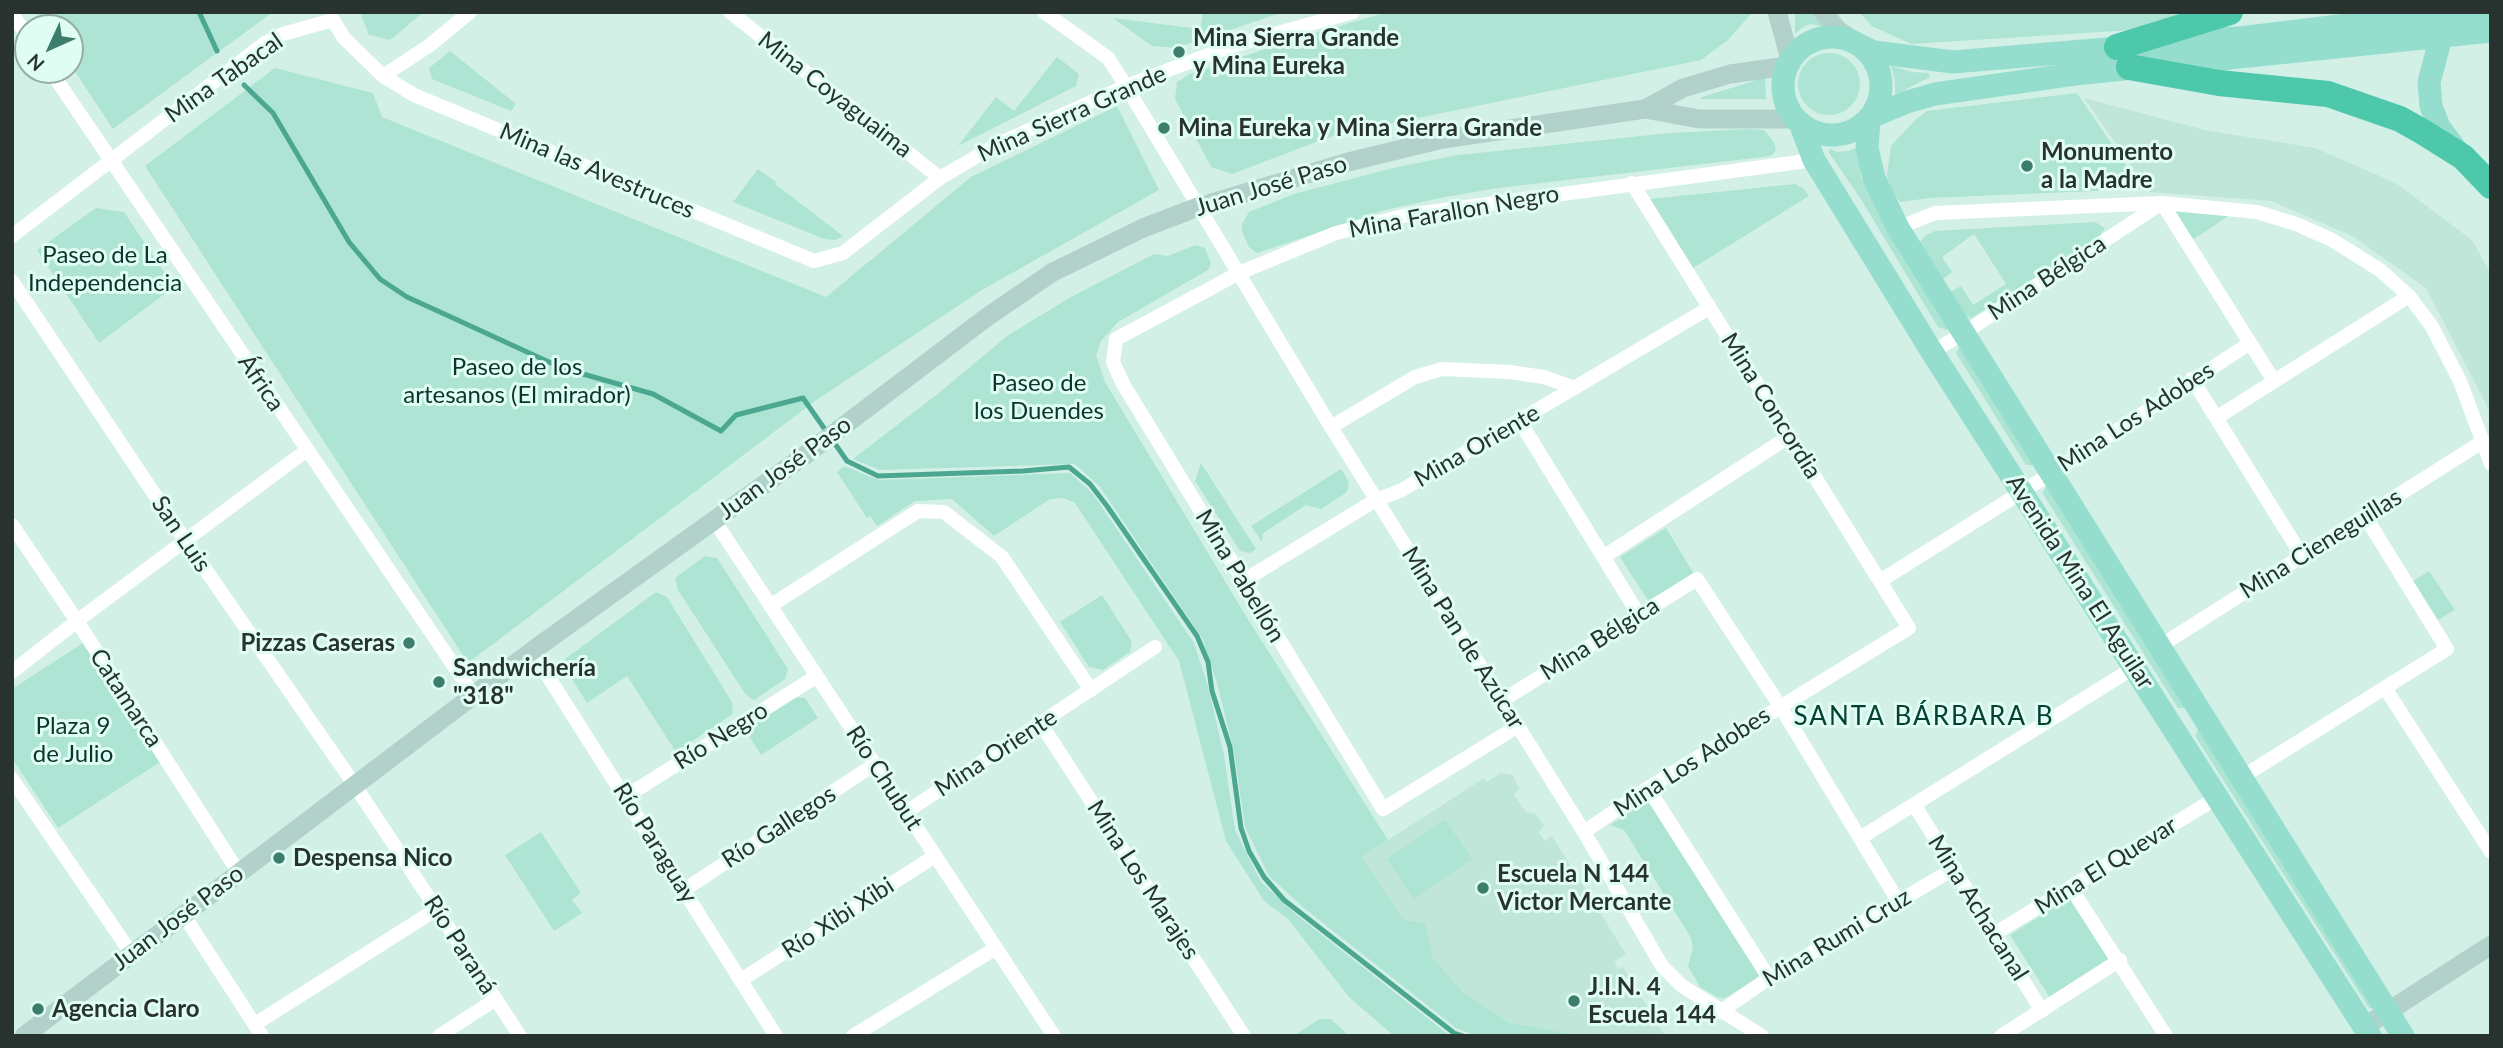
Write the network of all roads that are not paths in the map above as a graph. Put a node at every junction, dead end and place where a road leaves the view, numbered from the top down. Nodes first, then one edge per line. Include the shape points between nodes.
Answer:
1 (470, 12) edge
2 (730, 12) edge
3 (1044, 12) edge
4 (1353, 12) edge
5 (1777, 12) edge
6 (1823, 12) edge
7 (2230, 12) edge
8 (332, 16) edge
9 (2442, 22) edge
10 (2481, 22) edge
11 (1859, 45) junction
12 (2123, 57) junction
13 (1788, 63) junction
14 (383, 76) junction
15 (59, 84) edge
16 (1126, 86) junction
17 (1645, 109) junction
18 (1870, 118) junction
19 (1797, 121) junction
20 (2463, 157) junction
21 (1814, 160) junction
22 (111, 161) junction
23 (940, 178) junction
24 (1632, 183) junction
25 (2491, 186) edge
26 (2162, 203) junction
27 (1198, 207) junction
28 (1898, 228) junction
29 (12, 236) edge
30 (814, 261) joint
31 (1239, 273) junction
32 (12, 281) edge
33 (2409, 296) junction
34 (1709, 308) junction
35 (1964, 333) junction
36 (1116, 339) joint
37 (2250, 343) junction
38 (1932, 352) junction
39 (2192, 379) junction
40 (2274, 381) junction
41 (1576, 388) junction
42 (2216, 418) junction
43 (1519, 420) junction
44 (1331, 427) junction
45 (1790, 436) junction
46 (2482, 442) junction
47 (307, 450) junction
48 (2491, 464) edge
49 (2052, 473) junction
50 (2023, 491) junction
51 (1376, 500) junction
52 (2365, 516) junction
53 (714, 520) junction
54 (12, 525) edge
55 (185, 540) junction
56 (2302, 556) junction
57 (1603, 557) junction
58 (1243, 581) junction
59 (1880, 581) junction
60 (770, 606) junction
61 (1639, 615) junction
62 (77, 621) junction
63 (1909, 628) joint
64 (2160, 646) junction
65 (1155, 647) dead end
66 (532, 651) junction
67 (2134, 667) junction
68 (12, 672) edge
69 (817, 676) junction
70 (2385, 688) junction
71 (1091, 690) junction
72 (473, 694) junction
73 (1503, 700) junction
74 (1780, 706) junction
75 (2202, 714) junction
76 (1041, 724) junction
77 (1518, 726) junction
78 (2174, 729) junction
79 (875, 764) junction
80 (2242, 777) junction
81 (12, 779) edge
82 (355, 784) junction
83 (1648, 788) junction
84 (625, 797) junction
85 (2218, 797) junction
86 (1915, 806) junction
87 (906, 812) junction
88 (1584, 832) junction
89 (1860, 838) junction
90 (2491, 852) edge
91 (935, 856) junction
92 (1955, 868) junction
93 (239, 873) junction
94 (2071, 888) junction
95 (684, 890) junction
96 (1898, 901) junction
97 (437, 909) junction
98 (183, 914) junction
99 (1994, 934) junction
100 (2491, 945) edge
101 (996, 948) junction
102 (131, 953) junction
103 (2120, 960) junction
104 (1769, 978) junction
105 (741, 980) junction
106 (496, 999) junction
107 (2042, 1011) junction
108 (1720, 1012) junction
109 (2388, 1012) junction
110 (259, 1032) edge
111 (2362, 1033) edge
112 (23, 1036) edge
113 (439, 1036) edge
114 (520, 1036) edge
115 (776, 1036) edge
116 (853, 1036) edge
117 (1054, 1036) edge
118 (1244, 1036) edge
119 (1762, 1036) edge
120 (2000, 1036) edge
121 (2166, 1036) edge
122 (2403, 1036) edge

1 - 14 street
2 - 23 street, Mina Coyaguaima
3 - 16 street, Mina Pan de Azúcar via 1108,58
4 - 16 street, Mina Sierra Grande via 1232,46
5 - 13 main road
6 - 11 main road
7 - 12 highway
8 - 14 street, Mina Tabacal via 344,38
8 - 22 street, Mina Tabacal via 265,43
9 - 10 main road
9 - 12 main road via 2248,37
9 - 20 main road via 2428,82 2431,106 2439,127
11 - 12 main road via 1874,52 1953,62
11 - 13 main road via 1842,38 1820,38 1800,48
11 - 18 main road via 1874,60 1880,75 1879,104
12 - 18 main road via 1935,94
12 - 20 highway via 2219,83 2329,94 2400,119
13 - 17 main road, Juan José Paso via 1684,88
13 - 19 main road via 1784,99
14 - 30 street, Mina las Avestruces via 414,95
15 - 22 street, África
16 - 23 street, Mina Sierra Grande via 996,145
16 - 27 street, Mina Pan de Azúcar
17 - 19 main road, Juan José Paso via 1699,118
17 - 27 main road, Juan José Paso via 1443,139
18 - 19 main road via 1854,130 1826,135
18 - 28 main road, Avenida Mina El Aguilar via 1867,148 1874,178
19 - 21 main road, Avenida Mina El Aguilar
20 - 25 highway
21 - 24 street, Mina Farallon Negro
21 - 38 main road, Avenida Mina El Aguilar
22 - 29 street, Mina Tabacal
22 - 47 street, África
23 - 30 street, Mina Sierra Grande via 843,253
24 - 31 street, Mina Farallon Negro via 1407,215 1336,233
24 - 34 street, Mina Concordia
26 - 28 street via 1935,213
26 - 33 street via 2257,212 2296,224 2380,270
26 - 35 street, Mina Bélgica
26 - 37 street
27 - 31 street, Mina Pan de Azúcar
27 - 53 main road, Juan José Paso via 1053,272
28 - 35 main road, Avenida Mina El Aguilar
31 - 36 street, Mina Farallon Negro
31 - 44 street, Mina Pan de Azúcar
32 - 55 street, San Luis
33 - 40 street, Mina Los Adobes
33 - 46 street via 2431,325 2460,380
34 - 41 street, Mina Oriente
34 - 45 street, Mina Concordia
35 - 38 street, Mina Bélgica
35 - 49 main road, Avenida Mina El Aguilar
36 - 58 street, Mina Pabellón via 1113,362 1123,384
37 - 39 street, Mina Los Adobes
37 - 40 street
38 - 50 main road, Avenida Mina El Aguilar
39 - 42 street
39 - 49 street, Mina Los Adobes
40 - 42 street, Mina Los Adobes
41 - 43 street, Mina Oriente
41 - 44 street via 1510,372 1442,369 1415,377
42 - 56 street
43 - 51 street, Mina Oriente via 1402,490
43 - 57 street
44 - 51 street, Mina Pan de Azúcar
45 - 57 street
45 - 59 street, Mina Concordia
46 - 48 street
46 - 52 street, Mina Cieneguillas
47 - 55 street
47 - 72 street, África
49 - 50 street, Mina Los Adobes
49 - 64 main road, Avenida Mina El Aguilar
50 - 59 street, Mina Los Adobes
50 - 67 main road, Avenida Mina El Aguilar
51 - 58 street, Mina Oriente
51 - 73 street, Mina Pan de Azúcar
52 - 56 street, Mina Cieneguillas
52 - 70 street via 2446,649
53 - 60 street, Río Chubut
53 - 66 main road, Juan José Paso
54 - 62 street, Catamarca
55 - 62 street
55 - 82 street, San Luis
56 - 64 street, Mina Cieneguillas
57 - 61 street
58 - 77 street, Mina Pabellón via 1383,809
59 - 63 street, Mina Concordia
60 - 69 street, Río Chubut
60 - 71 street via 918,511 944,512 1002,557
61 - 73 street, Mina Bélgica
61 - 74 street, Mina Bélgica via 1697,579
62 - 68 street
62 - 93 street, Catamarca
63 - 74 street, Mina Los Adobes
64 - 75 main road, Avenida Mina El Aguilar
65 - 71 street, Mina Oriente
66 - 72 main road, Juan José Paso
66 - 84 street, Río Paraguay
67 - 78 main road, Avenida Mina El Aguilar
67 - 86 street
69 - 79 street, Río Chubut
69 - 84 street, Río Negro
70 - 80 street
70 - 90 street
71 - 76 street, Mina Oriente
72 - 82 main road, Juan José Paso
73 - 77 street, Mina Pan de Azúcar
74 - 83 street, Mina Los Adobes
74 - 89 street
75 - 78 main road
75 - 80 main road, Avenida Mina El Aguilar
76 - 87 street, Mina Oriente
76 - 118 street, Mina Los Marajes
77 - 88 street, Mina Pan de Azúcar
78 - 85 main road, Avenida Mina El Aguilar
79 - 87 street, Río Chubut
79 - 95 street, Río Gallegos
80 - 109 main road, Avenida Mina El Aguilar
81 - 102 street
82 - 93 main road, Juan José Paso
82 - 97 street, Río Paraná
83 - 88 street, Mina Los Adobes
83 - 104 street
84 - 95 street, Río Paraguay
85 - 94 street, Mina El Quevar
85 - 111 main road, Avenida Mina El Aguilar
86 - 89 street
86 - 92 street, Mina Achacanal
87 - 91 street, Río Chubut
88 - 108 street, Mina Pan de Azúcar via 1662,966
89 - 96 street
91 - 101 street, Río Chubut
91 - 105 street, Río Xibi Xibi
92 - 96 street, Mina Rumi Cruz
92 - 99 street, Mina Achacanal
93 - 98 main road, Juan José Paso
94 - 99 street, Mina El Quevar
94 - 103 street
95 - 105 street, Río Paraguay
96 - 104 street, Mina Rumi Cruz
97 - 106 street, Río Paraná
97 - 110 street
98 - 102 main road, Juan José Paso
98 - 110 street
99 - 107 street, Mina Achacanal
100 - 109 main road
101 - 116 street
101 - 117 street, Río Chubut
102 - 112 main road, Juan José Paso
103 - 107 street
103 - 121 street
104 - 108 street, Mina Rumi Cruz
105 - 115 street, Río Paraguay
106 - 113 street
106 - 114 street, Río Paraná
107 - 120 street
108 - 119 street, Mina Pan de Azúcar
109 - 111 main road
109 - 122 main road, Avenida Mina El Aguilar

